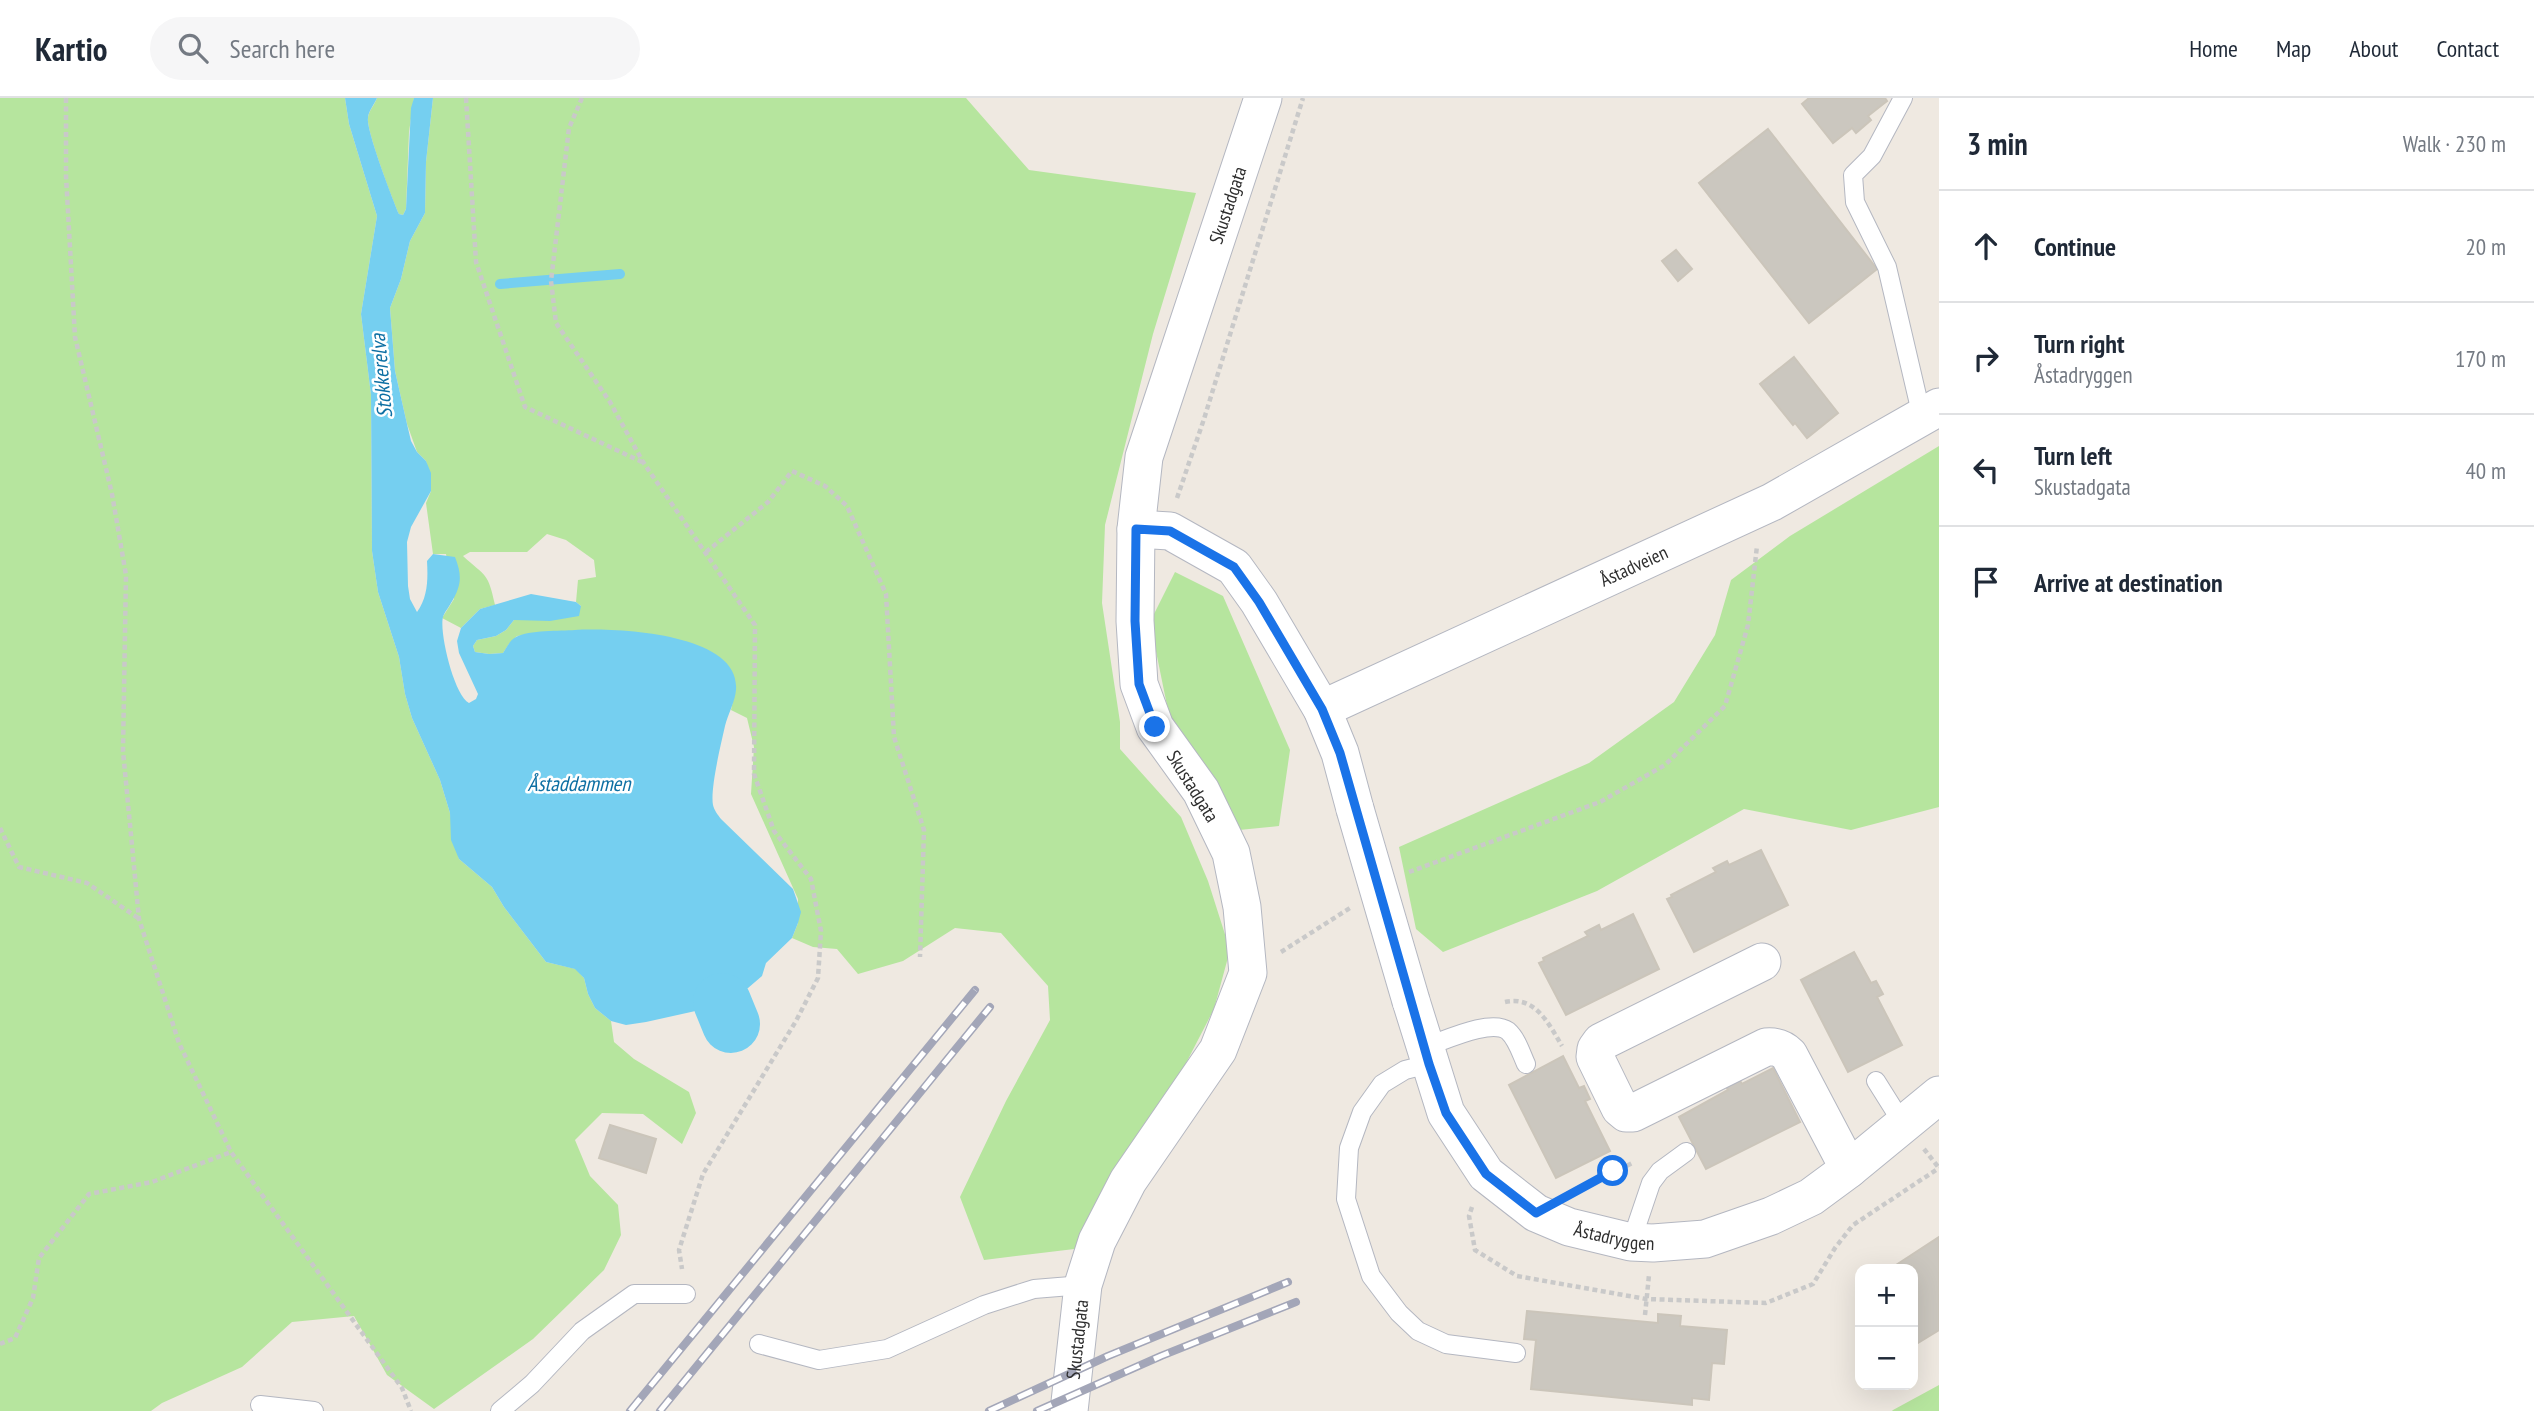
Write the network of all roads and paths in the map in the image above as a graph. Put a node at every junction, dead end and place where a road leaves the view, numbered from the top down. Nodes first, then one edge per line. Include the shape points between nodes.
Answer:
1 (66, 98) edge
2 (466, 98) edge
3 (582, 98) edge
4 (1263, 98) edge
5 (1303, 98) edge
6 (1903, 98) edge
7 (1930, 412) edge
8 (642, 462) junction
9 (1772, 502) junction
10 (1153, 530) junction
11 (706, 552) junction
12 (1322, 709) junction
13 (0, 828) edge
14 (1403, 874) dead end
15 (1358, 902) dead end
16 (139, 919) junction
17 (920, 957) dead end
18 (1762, 962) dead end
19 (1248, 973) junction
20 (1427, 1056) junction
21 (1526, 1064) dead end
22 (1876, 1082) dead end
23 (1939, 1095) edge
24 (1626, 1113) junction
25 (1903, 1124) junction
26 (231, 1152) junction
27 (1686, 1152) dead end
28 (1849, 1169) junction
29 (1536, 1213) junction
30 (1631, 1242) junction
31 (1083, 1285) junction
32 (686, 1294) joint
33 (0, 1344) edge
34 (760, 1345) dead end
35 (1516, 1353) dead end
36 (260, 1405) dead end
37 (314, 1411) edge
38 (411, 1411) edge
39 (500, 1411) edge
40 (1069, 1411) edge

1 - 16 path via 75,337 126,575 123,751
2 - 8 path via 476,262 525,407
3 - 8 path via 569,128 551,281 556,323 610,402
4 - 10 street, Skustadgata via 1144,457
5 - 10 path via 1174,507
6 - 7 lane via 1872,156 1853,175 1855,202 1887,267
7 - 9 street, Åstadveien
8 - 11 path
9 - 12 street, Åstadveien
9 - 14 path via 1755,551 1748,625 1725,706 1665,765 1600,802
10 - 12 street, Åstadryggen via 1234,567
10 - 19 street, Skustadgata via 1135,621 1139,684 1155,727 1201,791 1231,853
11 - 17 path via 768,502 792,471 825,486 847,506 886,594 894,737 924,830
11 - 32 path via 755,625 754,774 775,831 811,879 821,931 818,978 703,1174 679,1250
12 - 20 street, Åstadryggen, bridge via 1340,753
13 - 16 path via 19,867 87,883
15 - 19 path
16 - 26 path via 178,1043
18 - 24 street via 1601,1042 1595,1058
19 - 31 street, Skustadgata via 1218,1050 1128,1181 1097,1241
20 - 21 lane via 1491,1025 1506,1029 1515,1039
20 - 29 street, Åstadryggen via 1446,1113 1486,1174
20 - 35 lane via 1382,1084 1362,1112 1349,1148 1346,1199 1371,1276 1418,1331 1446,1345
22 - 25 lane
23 - 25 street, Åstadryggen
24 - 28 street via 1775,1046 1788,1055
24 - 29 path via 1626,1125 1642,1158
25 - 28 street, Åstadryggen
26 - 33 path via 152,1182 89,1194 39,1258 33,1298 15,1338
26 - 38 path via 402,1388
27 - 30 lane via 1651,1183
28 - 30 street, Åstadryggen via 1811,1197 1771,1216 1705,1238
29 - 30 street, Åstadryggen via 1569,1227
31 - 34 lane via 1034,1289 984,1305 887,1349 819,1360
31 - 40 street, Skustadgata
32 - 39 lane via 635,1294 582,1331
36 - 37 lane

